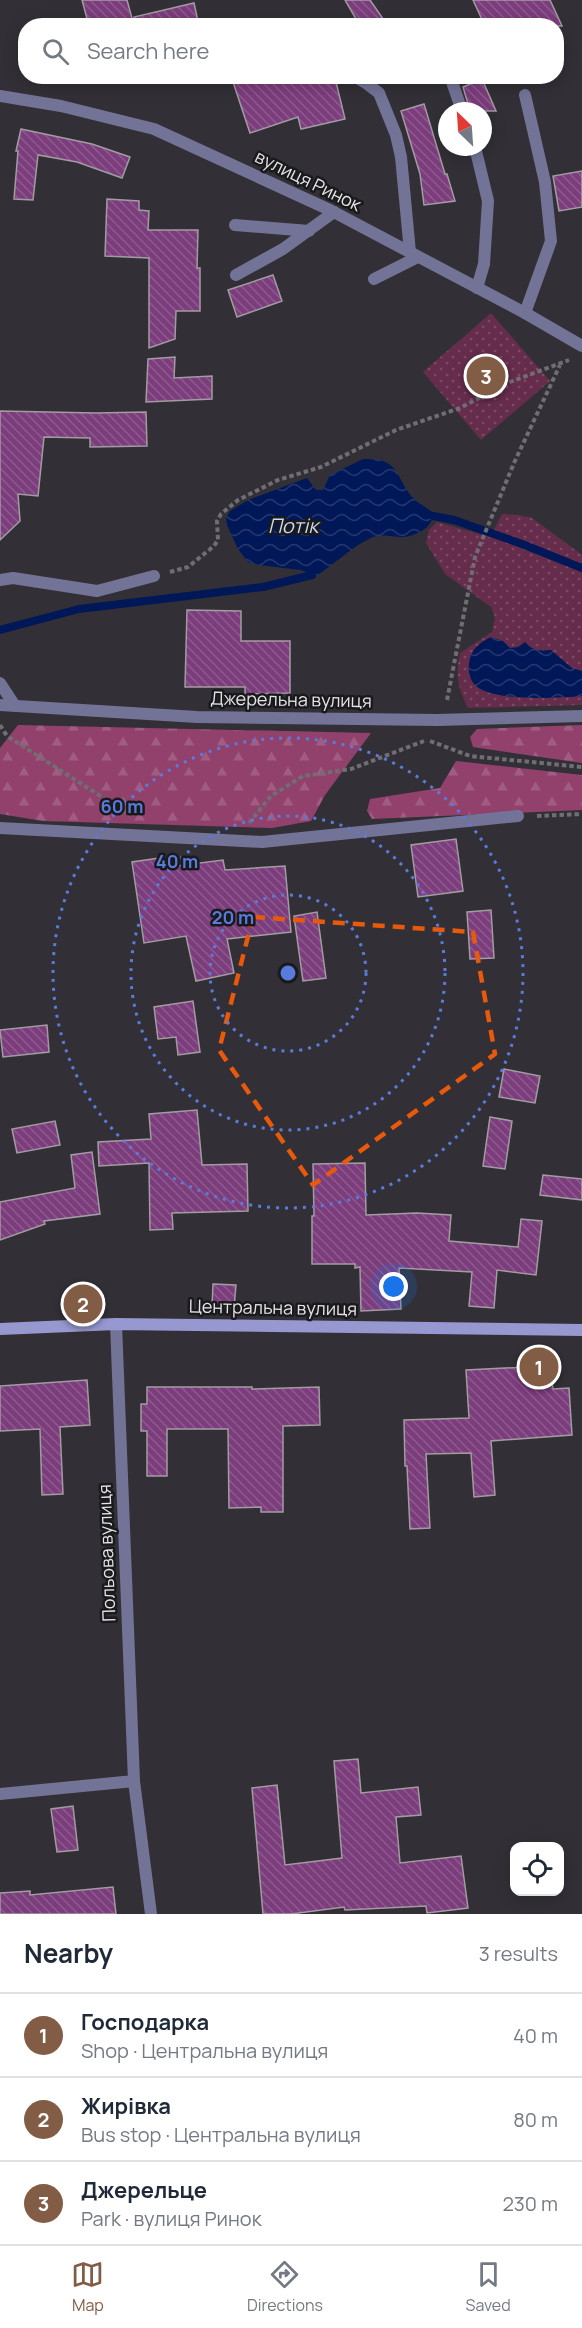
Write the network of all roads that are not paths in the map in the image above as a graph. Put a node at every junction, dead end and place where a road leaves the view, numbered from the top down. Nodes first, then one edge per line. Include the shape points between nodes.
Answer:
1 (367, 84) edge
2 (372, 84) edge
3 (453, 84) edge
4 (375, 89) junction
5 (525, 95) dead end
6 (0, 96) edge
7 (459, 102) edge
8 (477, 156) edge
9 (334, 212) junction
10 (235, 225) dead end
11 (309, 231) junction
12 (414, 255) junction
13 (236, 275) dead end
14 (374, 279) dead end
15 (477, 288) junction
16 (525, 313) junction
17 (578, 351) edge
18 (154, 576) road end
19 (0, 579) edge
20 (0, 683) edge
21 (0, 705) edge
22 (15, 706) junction
23 (582, 717) edge
24 (518, 816) road end
25 (0, 828) edge
26 (116, 1324) junction
27 (0, 1329) edge
28 (582, 1330) edge
29 (134, 1781) junction
30 (0, 1794) edge
31 (151, 1914) edge

1 - 4 street
2 - 4 street
3 - 7 street
4 - 12 street via 396,135
5 - 16 street via 545,182 551,241
6 - 9 street, вулиця Ринок via 61,106 154,129
8 - 15 street via 488,201 488,239
9 - 11 street
9 - 12 street, вулиця Ринок
10 - 11 street
11 - 13 street
12 - 14 street
12 - 15 street, вулиця Ринок
15 - 16 street, вулиця Ринок
16 - 17 street, вулиця Ринок
18 - 19 street via 97,591
20 - 22 street
21 - 22 street, Джерельна вулиця
22 - 23 street, Джерельна вулиця via 196,717
24 - 25 street via 262,842
26 - 27 street, Центральна вулиця
26 - 28 street, Центральна вулиця
26 - 29 street, Польова вулиця
29 - 30 street
29 - 31 street, Польова вулиця

